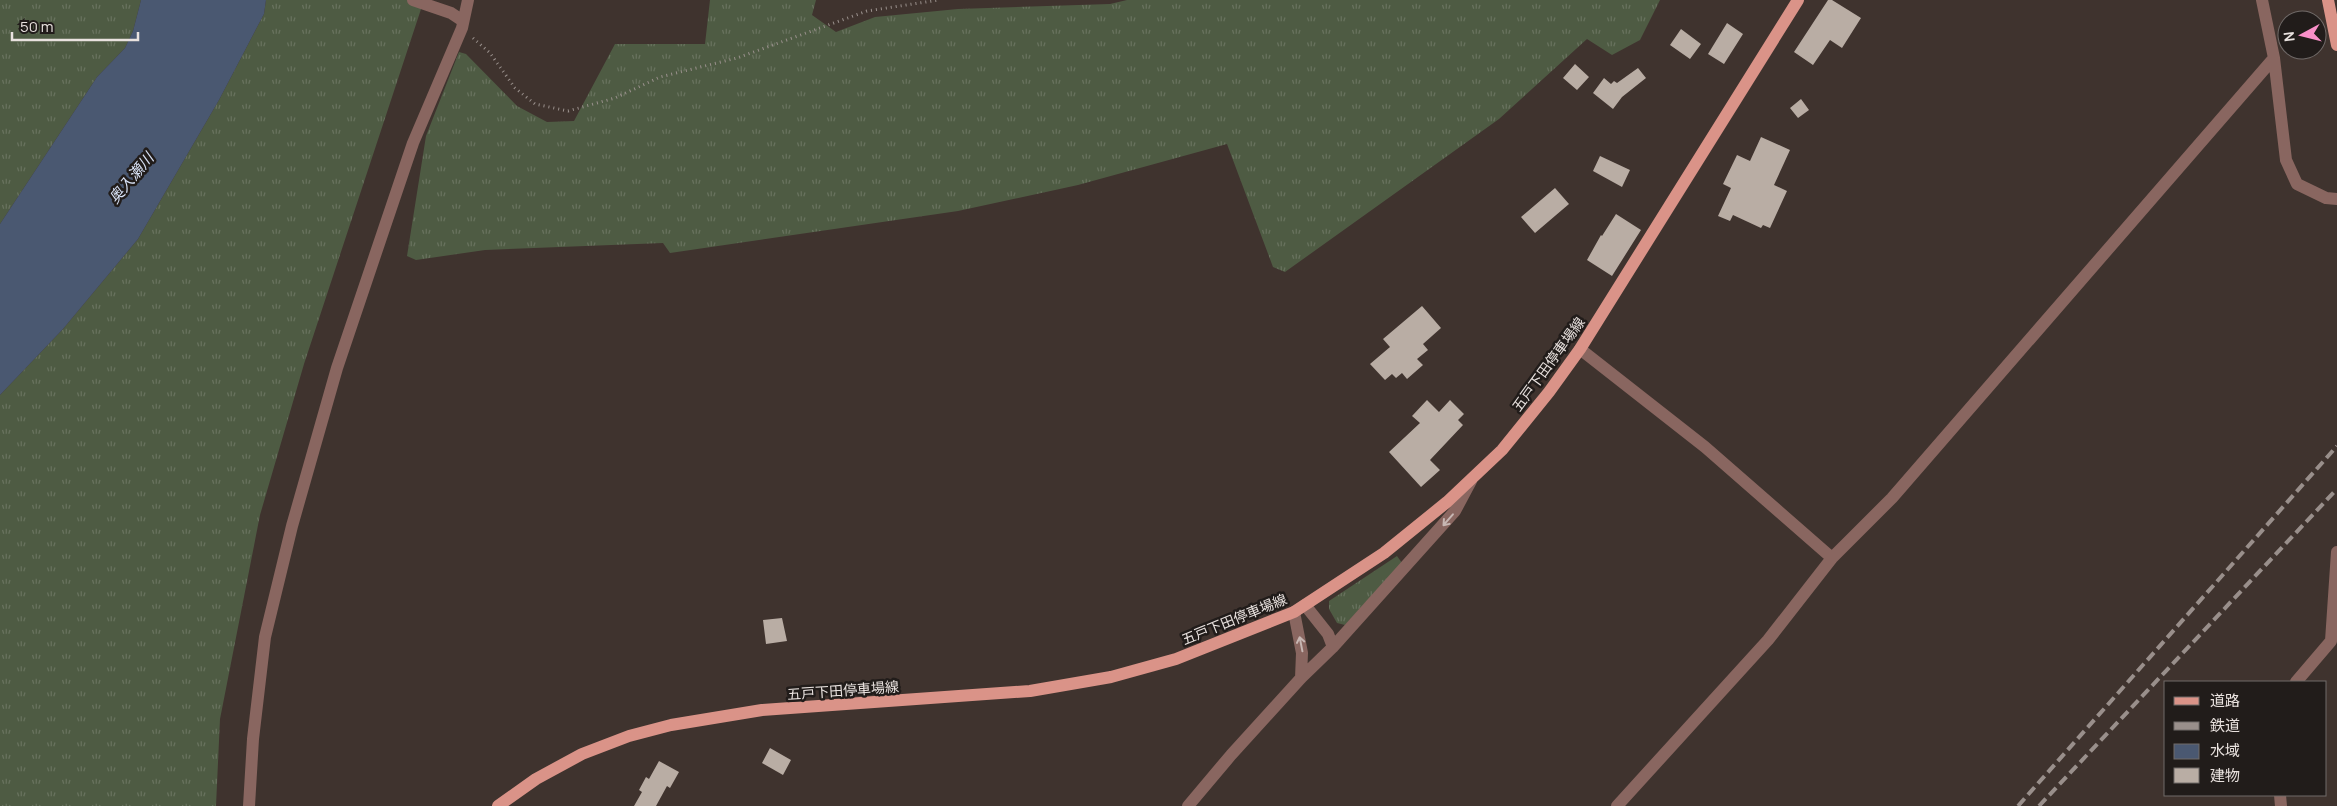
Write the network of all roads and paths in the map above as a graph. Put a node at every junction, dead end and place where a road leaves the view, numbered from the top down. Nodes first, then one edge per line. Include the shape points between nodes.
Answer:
1 (413, 0) edge
2 (468, 0) edge
3 (939, 0) edge
4 (1798, 0) edge
5 (2262, 0) edge
6 (2328, 0) edge
7 (462, 24) junction
8 (2337, 45) edge
9 (2274, 58) junction
10 (2337, 199) edge
11 (1580, 349) junction
12 (1472, 478) junction
13 (2337, 552) edge
14 (1832, 558) junction
15 (1299, 608) junction
16 (1334, 647) junction
17 (1301, 678) junction
18 (2297, 681) edge
19 (249, 806) edge
20 (498, 806) edge
21 (1188, 806) edge
22 (1617, 806) edge

1 - 7 street via 451,13
2 - 7 street
3 - 7 path via 867,11 737,58 660,77 615,98 568,111 534,104 515,88 490,53
4 - 11 main road, 五戸下田停車場線
5 - 9 street
6 - 8 main road
7 - 19 street via 410,153 337,368 292,526 265,637
9 - 10 street via 2286,160 2297,184 2326,198
9 - 14 street via 1892,498
11 - 12 main road, 五戸下田停車場線 via 1502,450
11 - 14 street via 1705,447
12 - 15 main road, 五戸下田停車場線 via 1384,553
12 -> 16 street via 1455,511
13 - 18 street via 2331,641
14 - 22 street via 1768,640
15 - 16 street via 1328,634
17 -> 15 street
15 - 20 main road, 五戸下田停車場線 via 1176,659 1110,677 1030,691 762,710 671,725 629,736 582,754 536,779
16 - 17 street
17 - 21 street

